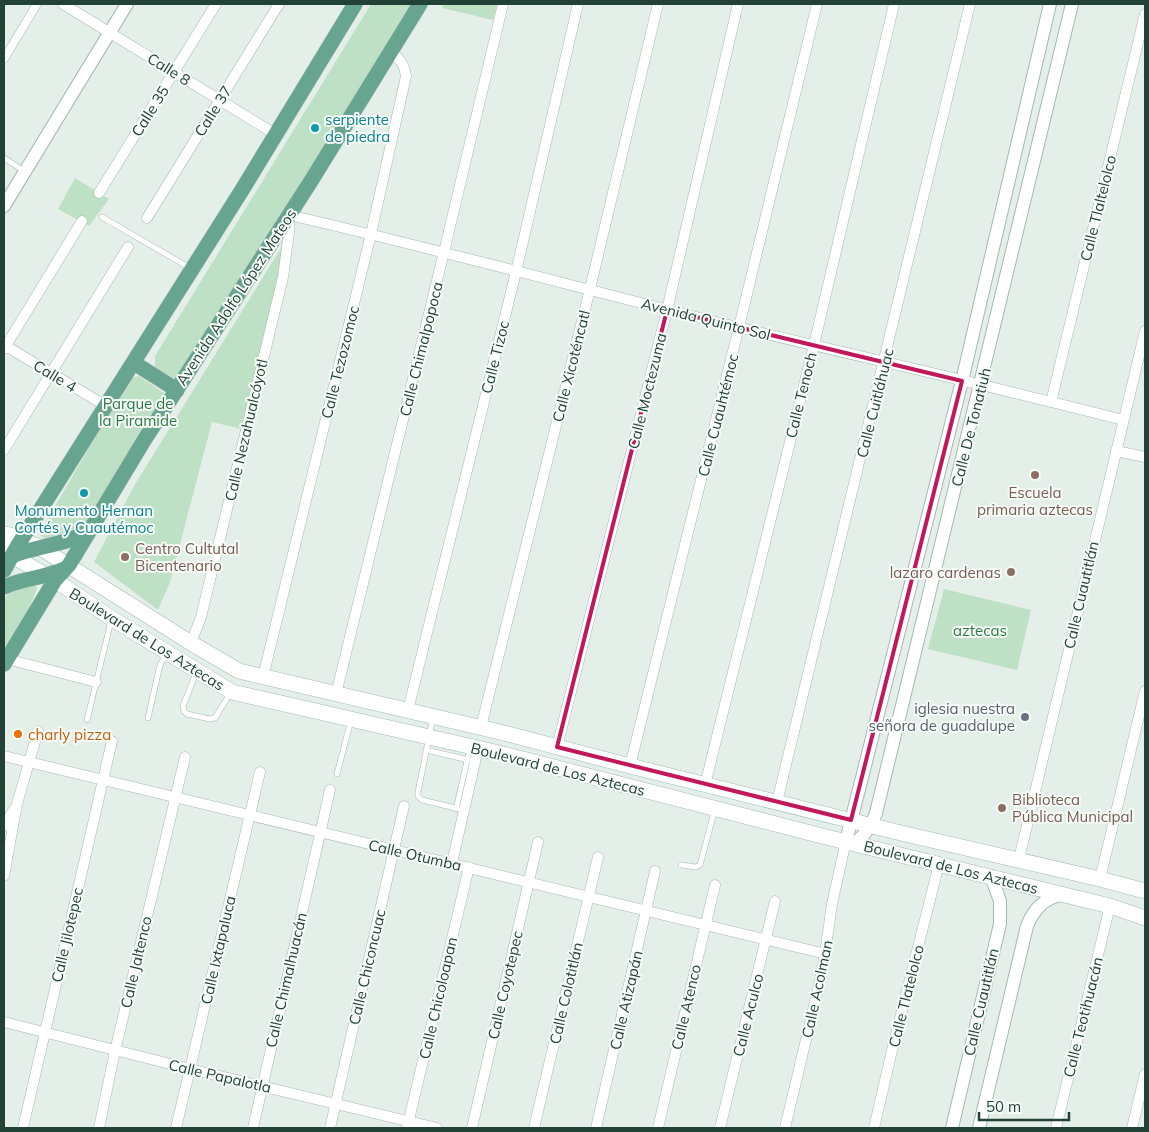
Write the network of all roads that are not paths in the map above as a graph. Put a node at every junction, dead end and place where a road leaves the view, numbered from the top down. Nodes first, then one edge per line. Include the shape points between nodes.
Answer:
1 (37, 4) edge
2 (64, 4) edge
3 (128, 4) edge
4 (216, 4) edge
5 (279, 4) edge
6 (355, 4) edge
7 (420, 4) edge
8 (503, 4) edge
9 (578, 4) edge
10 (658, 4) edge
11 (738, 4) edge
12 (817, 4) edge
13 (894, 4) edge
14 (970, 4) edge
15 (1050, 4) edge
16 (1072, 4) edge
17 (1145, 14) edge
18 (110, 33) junction
19 (391, 51) junction
20 (4, 58) edge
21 (174, 72) junction
22 (220, 100) junction
23 (275, 134) junction
24 (4, 158) edge
25 (24, 172) junction
26 (99, 193) dead end
27 (4, 206) edge
28 (289, 215) junction
29 (102, 217) dead end
30 (147, 218) dead end
31 (82, 221) dead end
32 (371, 234) junction
33 (128, 247) dead end
34 (444, 252) junction
35 (192, 270) junction
36 (516, 272) junction
37 (590, 290) junction
38 (667, 310) junction
39 (740, 328) junction
40 (1145, 332) edge
41 (814, 345) junction
42 (4, 347) edge
43 (134, 363) junction
44 (884, 363) junction
45 (51, 374) junction
46 (962, 381) junction
47 (981, 386) junction
48 (176, 390) junction
49 (1051, 402) junction
50 (106, 406) junction
51 (1123, 420) junction
52 (4, 450) edge
53 (1116, 451) junction
54 (1145, 457) edge
55 (92, 527) junction
56 (4, 534) edge
57 (21, 539) junction
58 (39, 547) junction
59 (8, 551) edge
60 (69, 565) junction
61 (4, 570) edge
62 (51, 578) junction
63 (4, 587) edge
64 (111, 618) junction
65 (191, 643) junction
66 (168, 653) junction
67 (5, 661) edge
68 (197, 671) junction
69 (264, 677) junction
70 (96, 682) junction
71 (1145, 691) edge
72 (232, 692) junction
73 (336, 694) junction
74 (408, 710) junction
75 (433, 716) junction
76 (148, 718) dead end
77 (87, 720) dead end
78 (351, 720) junction
79 (482, 727) junction
80 (38, 731) dead end
81 (504, 733) junction
82 (112, 741) dead end
83 (427, 744) junction
84 (557, 747) junction
85 (473, 754) junction
86 (499, 754) junction
87 (4, 756) edge
88 (185, 757) dead end
89 (30, 762) junction
90 (630, 766) junction
91 (260, 772) dead end
92 (337, 774) dead end
93 (103, 780) junction
94 (705, 785) junction
95 (330, 790) dead end
96 (176, 797) junction
97 (777, 802) junction
98 (17, 804) junction
99 (404, 806) dead end
100 (715, 809) junction
101 (460, 810) junction
102 (250, 814) junction
103 (850, 820) junction
104 (871, 825) junction
105 (4, 826) edge
106 (320, 832) junction
107 (538, 842) dead end
108 (849, 844) junction
109 (394, 850) junction
110 (598, 857) dead end
111 (1019, 860) junction
112 (452, 863) junction
113 (939, 864) junction
114 (681, 865) dead end
115 (469, 867) junction
116 (655, 871) dead end
117 (4, 876) edge
118 (991, 876) junction
119 (1100, 879) junction
120 (528, 882) junction
121 (715, 885) dead end
122 (1145, 891) edge
123 (1061, 895) junction
124 (588, 896) junction
125 (775, 901) dead end
126 (1110, 906) junction
127 (647, 910) junction
128 (1145, 918) edge
129 (706, 925) junction
130 (766, 939) junction
131 (826, 954) junction
132 (4, 1022) edge
133 (44, 1034) junction
134 (115, 1051) junction
135 (190, 1069) junction
136 (1145, 1074) edge
137 (262, 1086) junction
138 (336, 1103) junction
139 (407, 1125) edge
140 (23, 1128) edge
141 (98, 1128) edge
142 (176, 1128) edge
143 (252, 1128) edge
144 (330, 1128) edge
145 (437, 1128) edge
146 (472, 1128) edge
147 (534, 1128) edge
148 (596, 1128) edge
149 (658, 1128) edge
150 (720, 1128) edge
151 (785, 1128) edge
152 (874, 1128) edge
153 (952, 1128) edge
154 (979, 1128) edge
155 (1056, 1128) edge
156 (1132, 1128) edge

1 - 20 street
2 - 18 street, Calle 8
3 - 18 street
4 - 21 street, Calle 35
5 - 22 street, Calle 37
6 - 23 main road
7 - 19 main road, Avenida Adolfo López Mateos
8 - 34 street, Calle Chimalpopoca
9 - 36 street, Calle Tizoc
10 - 37 street, Calle Xicoténcatl
11 - 38 street, Calle Moctezuma
12 - 39 street, Calle Cuauhtémoc
13 - 41 street, Calle Tenoch
14 - 44 street, Calle Cuitláhuac
15 - 46 street, Calle De Tonatiuh
16 - 47 street, Calle De Tonatiuh
17 - 49 street, Calle Tlaltelolco
18 - 21 street, Calle 8
18 - 25 street
19 - 28 main road, Avenida Adolfo López Mateos
19 - 32 street, Calle Tezozomoc via 402,61 406,76
21 - 22 street, Calle 8
21 - 26 street, Calle 35
22 - 23 street, Calle 8
22 - 30 street, Calle 37
23 - 35 main road
24 - 25 lane
25 - 27 street
28 - 32 street, Avenida Quinto Sol
28 - 48 main road, Avenida Adolfo López Mateos
28 - 65 street, Calle Nezahualcóyotl via 283,277 201,617
29 - 35 lane
31 - 42 street
32 - 34 street, Avenida Quinto Sol
32 - 69 street, Calle Tezozomoc
33 - 45 street
34 - 36 street, Avenida Quinto Sol
34 - 73 street, Calle Chimalpopoca
35 - 43 main road
36 - 37 street, Avenida Quinto Sol
36 - 74 street, Calle Tizoc
37 - 38 street, Avenida Quinto Sol
37 - 79 street, Calle Xicoténcatl
38 - 39 street, Avenida Quinto Sol
38 - 84 street, Calle Moctezuma
39 - 41 street, Avenida Quinto Sol
39 - 90 street, Calle Cuauhtémoc
40 - 51 street, Calle Cuautitlán
41 - 44 street, Avenida Quinto Sol
41 - 94 street, Calle Tenoch
42 - 45 street, Calle 4
43 - 48 main road
43 - 50 main road
44 - 46 street, Avenida Quinto Sol
44 - 97 street, Calle Cuitláhuac
45 - 50 street, Calle 4
45 - 52 street
46 - 47 street, Avenida Quinto Sol
46 - 103 street, Calle De Tonatiuh
47 - 49 street, Avenida Quinto Sol
47 - 104 street, Calle De Tonatiuh
48 - 55 main road, Avenida Adolfo López Mateos
49 - 51 street, Avenida Quinto Sol
50 - 57 main road
51 - 53 street, Calle Cuautitlán
53 - 54 street
53 - 111 street, Calle Cuautitlán
55 - 58 main road via 65,542
55 - 60 main road, Avenida Adolfo López Mateos
56 - 57 main road, Boulevard de Los Aztecas
57 - 58 main road, Boulevard de Los Aztecas
57 - 59 main road
58 - 59 main road
58 - 60 main road, Boulevard de Los Aztecas
59 - 61 main road
59 - 62 main road, Boulevard de Los Aztecas
60 - 62 main road, Avenida Adolfo López Mateos
60 - 65 main road, Boulevard de Los Aztecas
62 - 63 main road via 18,581
62 - 64 main road, Boulevard de Los Aztecas
62 - 67 main road, Avenida Adolfo López Mateos
64 - 66 main road, Boulevard de Los Aztecas
64 - 70 lane
65 - 69 main road, Boulevard de Los Aztecas via 230,667
66 - 68 main road, Boulevard de Los Aztecas
66 - 76 lane via 160,665
67 - 70 street
68 - 72 main road, Boulevard de Los Aztecas
68 - 72 lane via 183,706 185,712 215,718
69 - 73 main road, Boulevard de Los Aztecas
70 - 77 lane
71 - 119 street
72 - 78 main road, Boulevard de Los Aztecas
73 - 74 main road, Boulevard de Los Aztecas
74 - 75 main road, Boulevard de Los Aztecas
75 - 79 main road, Boulevard de Los Aztecas
75 - 83 lane
78 - 83 main road, Boulevard de Los Aztecas
78 - 92 lane
79 - 81 main road, Boulevard de Los Aztecas
80 - 89 street
81 - 84 main road, Boulevard de Los Aztecas
81 - 86 main road
82 - 93 street, Calle Jilotepec
83 - 85 main road, Boulevard de Los Aztecas
83 - 101 lane via 418,796 422,800
84 - 90 main road, Boulevard de Los Aztecas
85 - 86 main road, Boulevard de Los Aztecas
85 - 101 street
86 - 100 main road, Boulevard de Los Aztecas
87 - 89 street, Calle Otumba
88 - 96 street, Calle Jaltenco
89 - 93 street, Calle Otumba
89 - 98 street
90 - 94 main road, Boulevard de Los Aztecas
91 - 102 street, Calle Ixtapaluca
93 - 96 street, Calle Otumba
93 - 133 street, Calle Jilotepec
94 - 97 main road, Boulevard de Los Aztecas
95 - 106 street, Calle Chimalhuacán
96 - 102 street, Calle Otumba
96 - 134 street, Calle Jaltenco
97 - 103 main road, Boulevard de Los Aztecas
98 - 105 street
98 - 117 street
99 - 109 street, Calle Chiconcuac
100 - 108 main road, Boulevard de Los Aztecas
100 - 114 lane via 700,865
101 - 112 street
102 - 106 street, Calle Otumba
102 - 135 street, Calle Ixtapaluca
103 - 104 main road, Boulevard de Los Aztecas
103 - 108 street, Calle De Tonatiuh
104 - 108 street, Calle De Tonatiuh via 866,833
104 - 111 main road, Boulevard de Los Aztecas
106 - 109 street, Calle Otumba
106 - 137 street, Calle Chimalhuacán
107 - 120 street, Calle Coyotepec
108 - 113 main road, Boulevard de Los Aztecas
108 - 131 street, Calle Acolman via 832,904
109 - 112 street, Calle Otumba
109 - 138 street, Calle Chiconcuac
110 - 124 street, Calle Colotitlán
111 - 119 main road, Boulevard de Los Aztecas
112 - 115 street, Calle Otumba
113 - 118 main road, Boulevard de Los Aztecas
113 - 152 street, Calle Tlatelolco
115 - 120 street, Calle Otumba
115 - 139 street, Calle Chicoloapan
116 - 127 street, Calle Atizapán
118 - 123 main road, Boulevard de Los Aztecas
118 - 153 street, Calle Cuautitlán via 1000,901 1000,924
119 - 122 main road, Boulevard de Los Aztecas
120 - 124 street, Calle Otumba
120 - 146 street, Calle Coyotepec
121 - 129 street, Calle Atenco
123 - 126 main road, Boulevard de Los Aztecas
123 - 154 street, Calle Cuautitlán via 1039,906 1027,926
124 - 127 street, Calle Otumba
124 - 147 street, Calle Colotitlán
125 - 130 street, Calle Aculco
126 - 128 main road, Boulevard de Los Aztecas
126 - 155 street, Calle Teotihuacán
127 - 129 street, Calle Otumba
127 - 148 street, Calle Atizapán
129 - 130 street, Calle Otumba
129 - 149 street, Calle Atenco
130 - 131 street, Calle Otumba
130 - 150 street, Calle Aculco
131 - 151 street, Calle Acolman
132 - 133 street, Calle Papalotla
133 - 134 street, Calle Papalotla
133 - 140 street, Calle Jilotepec
134 - 135 street, Calle Papalotla
134 - 141 street, Calle Jaltenco
135 - 137 street, Calle Papalotla
135 - 142 street, Calle Ixtapaluca
136 - 156 street
137 - 138 street, Calle Papalotla
137 - 143 street, Calle Chimalhuacán
138 - 139 street, Calle Papalotla
138 - 144 street, Calle Chiconcuac
139 - 145 street, Calle Papalotla

